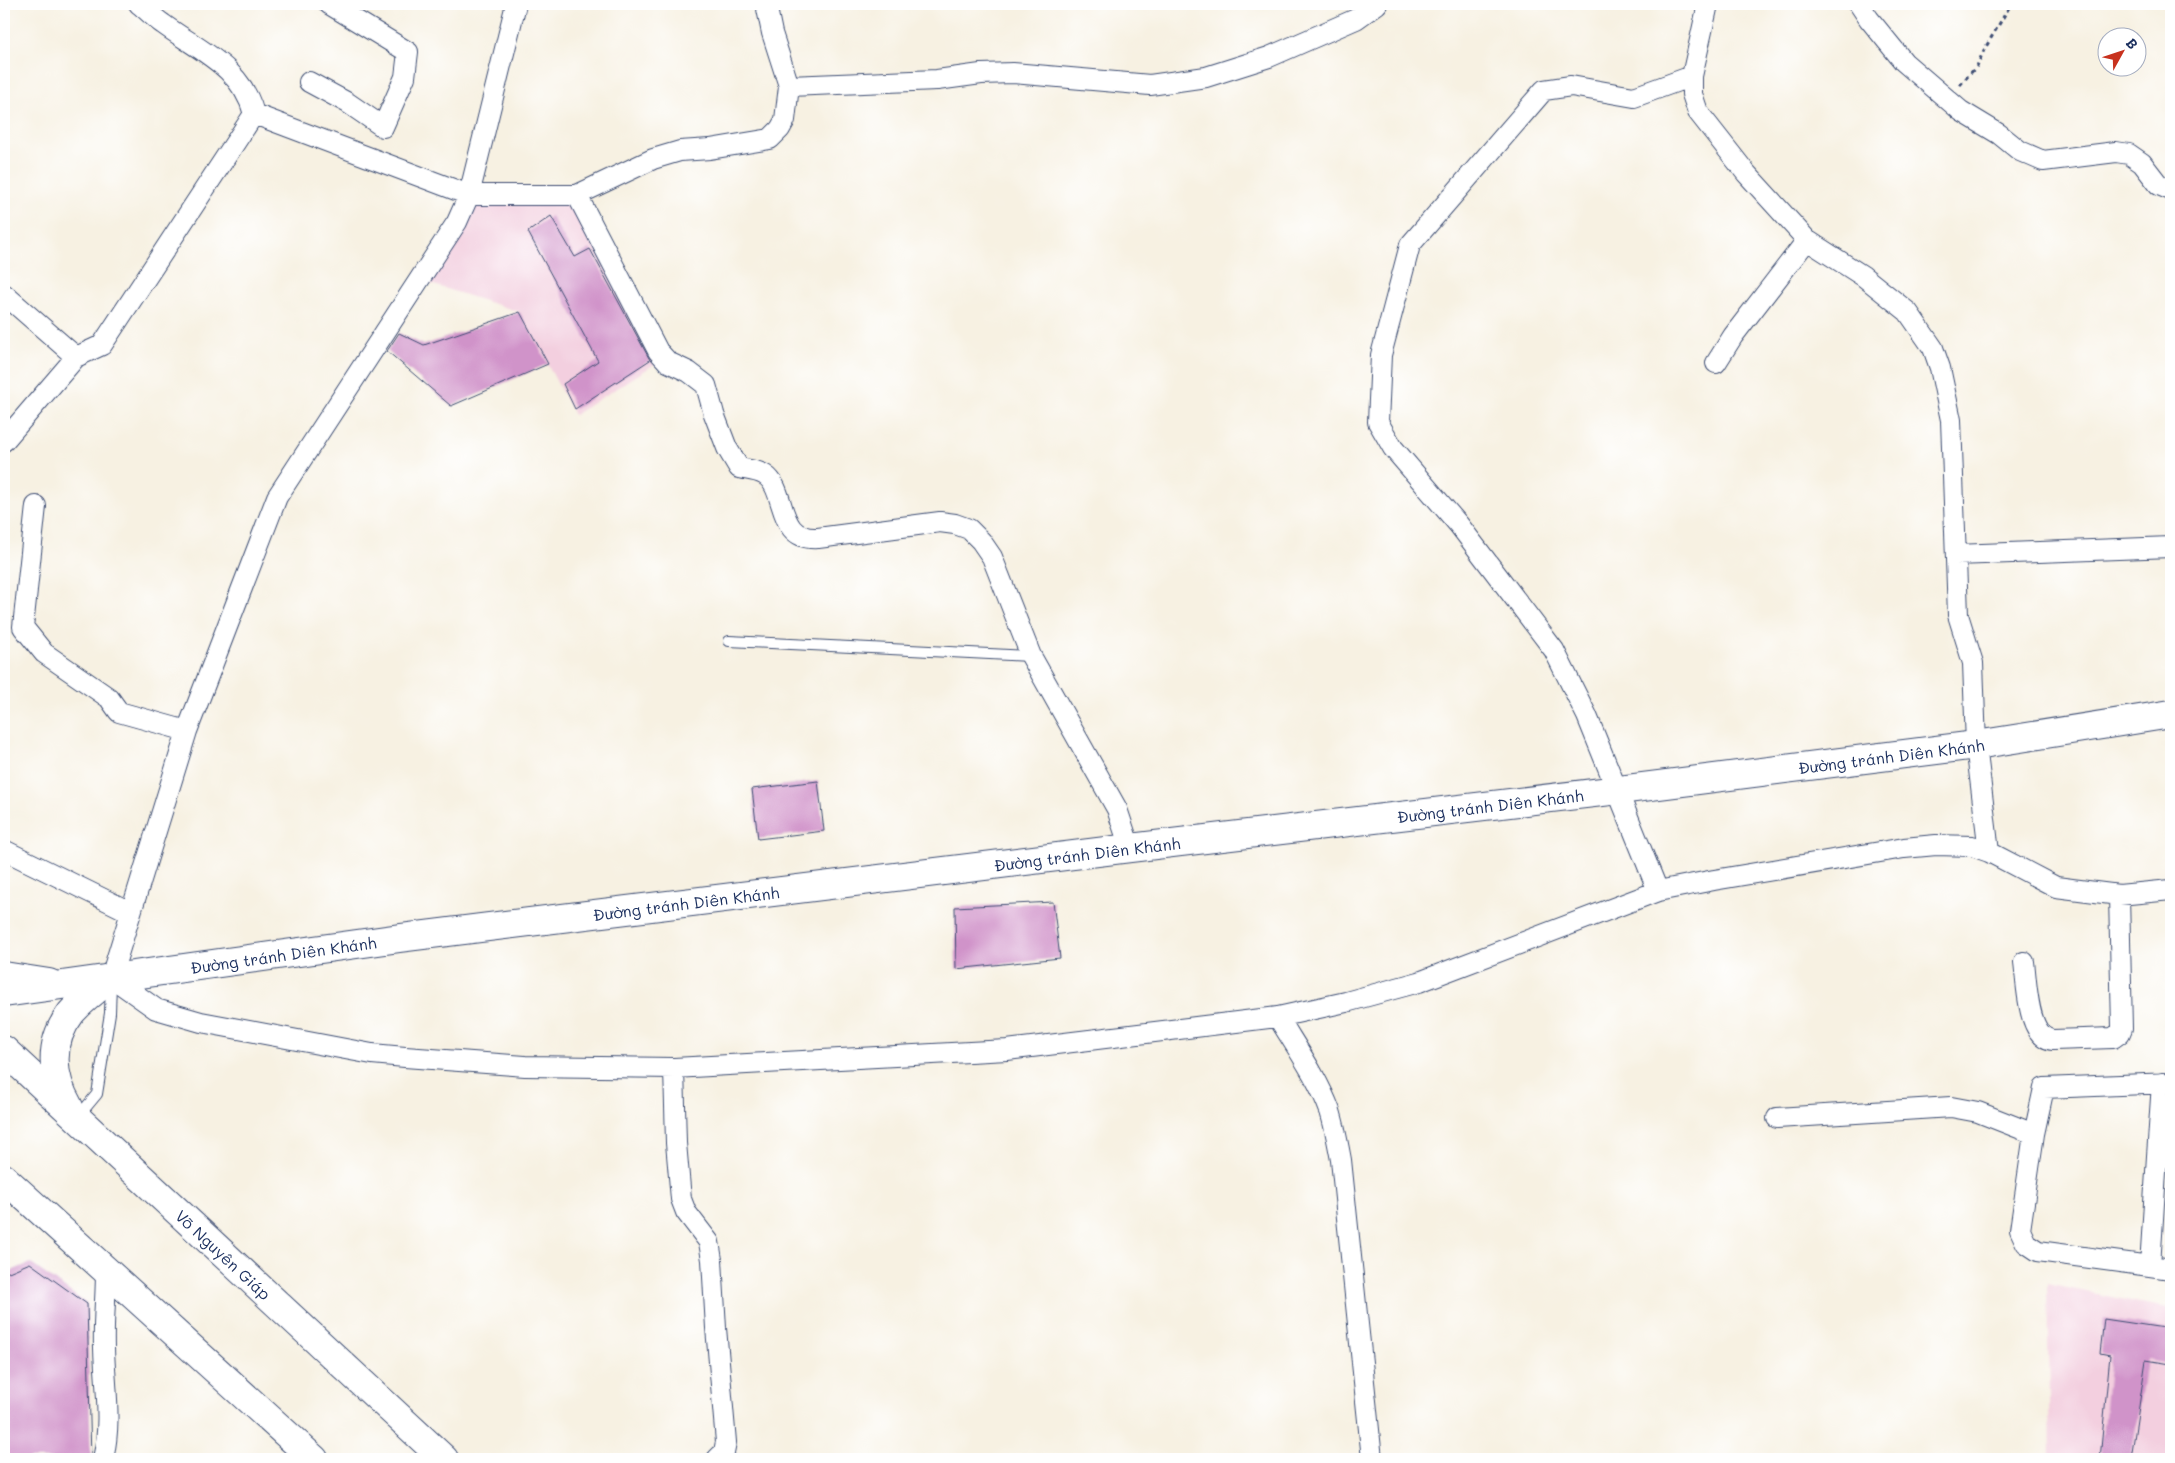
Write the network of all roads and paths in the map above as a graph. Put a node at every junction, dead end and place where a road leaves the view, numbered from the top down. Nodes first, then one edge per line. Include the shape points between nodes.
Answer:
1 (139, 4) edge
2 (328, 4) edge
3 (516, 4) edge
4 (766, 4) edge
5 (1377, 4) edge
6 (1708, 4) edge
7 (1860, 4) edge
8 (2011, 4) edge
9 (1692, 76) junction
10 (308, 82) dead end
11 (789, 86) junction
12 (1946, 98) junction
13 (254, 114) junction
14 (2171, 190) edge
15 (469, 195) junction
16 (577, 195) junction
17 (1807, 240) junction
18 (4, 294) edge
19 (76, 357) junction
20 (1716, 363) dead end
21 (4, 441) edge
22 (36, 506) dead end
23 (2171, 547) edge
24 (1956, 555) junction
25 (729, 641) dead end
26 (1031, 656) junction
27 (2171, 714) edge
28 (186, 731) junction
29 (1976, 745) junction
30 (1619, 790) junction
31 (1130, 848) junction
32 (4, 850) edge
33 (1989, 852) junction
34 (2171, 890) edge
35 (1658, 891) junction
36 (2119, 895) junction
37 (130, 912) junction
38 (2024, 962) dead end
39 (4, 976) edge
40 (111, 977) junction
41 (65, 984) junction
42 (4, 993) edge
43 (1278, 1017) junction
44 (4, 1050) edge
45 (674, 1068) junction
46 (2166, 1083) edge
47 (76, 1118) junction
48 (1777, 1118) dead end
49 (2034, 1134) junction
50 (2164, 1156) edge
51 (4, 1178) edge
52 (2150, 1266) junction
53 (2171, 1270) edge
54 (106, 1271) junction
55 (102, 1459) edge
56 (314, 1459) edge
57 (444, 1459) edge
58 (717, 1459) edge
59 (1372, 1459) edge

1 - 13 street via 216,60 250,99
2 - 10 street via 408,52 405,77 383,128 348,103
3 - 15 street
4 - 11 street
5 - 11 street via 1356,19 1269,57 1206,76 1150,85 1013,73 938,80
6 - 9 street
7 - 12 street via 1904,62
8 - 12 path via 1977,66
9 - 17 street via 1692,94 1698,112 1746,173
9 - 30 street via 1634,97 1571,86 1544,90 1410,244 1381,355 1378,422 1393,448 1460,525 1554,650
11 - 16 street via 785,120 770,139 680,151 653,158
12 - 14 street via 2020,151 2043,161 2116,152 2129,154 2142,163 2159,185
13 - 15 street
13 - 19 street via 102,346
15 - 16 street
15 - 28 street via 457,222 277,497
16 - 26 street via 658,351 668,362 706,385 714,414 735,463 739,468 754,471 770,480 798,535 806,539 818,538 940,522 969,529 992,557
17 - 20 street
17 - 24 street via 1863,276 1908,312 1934,348 1952,420
18 - 19 street
19 - 21 street
22 - 28 street via 23,627 44,653 109,698 119,712
23 - 24 street
24 - 29 street via 1958,615 1973,664
25 - 26 lane
26 - 31 street via 1117,809
27 - 29 main road, Đường tránh Diên Khánh
28 - 37 street
29 - 30 main road, Đường tránh Diên Khánh
29 - 33 street
30 - 31 main road, Đường tránh Diên Khánh
30 - 35 street
31 - 40 main road, Đường tránh Diên Khánh
32 - 37 street
33 - 35 street via 1972,846 1928,846
33 - 36 street via 2056,887
34 - 36 street
35 - 43 street via 1419,982
36 - 38 street via 2122,1028 2113,1038 2048,1040 2043,1036 2033,1021
37 - 40 street
39 - 41 main road
40 - 41 main road, Đường tránh Diên Khánh
40 - 45 street via 156,1009 201,1022 372,1054 525,1066
40 - 47 lane via 110,1013 97,1094
40 - 47 main road via 71,1014 54,1050 56,1079
41 - 42 main road, Đường tránh Diên Khánh
43 - 45 street via 1007,1050
43 - 59 street via 1318,1085 1336,1133
44 - 47 main road, Võ Nguyên Giáp
45 - 58 street via 681,1199 686,1212 709,1242 712,1260 726,1442 724,1452
46 - 49 street via 2044,1088
46 - 50 street
47 - 57 main road, Võ Nguyên Giáp
48 - 49 street via 1951,1107 1978,1112
49 - 52 street via 2020,1230 2026,1243 2038,1251
50 - 52 street
51 - 54 main road
52 - 53 street
54 - 55 street via 104,1349 109,1407
54 - 56 main road

